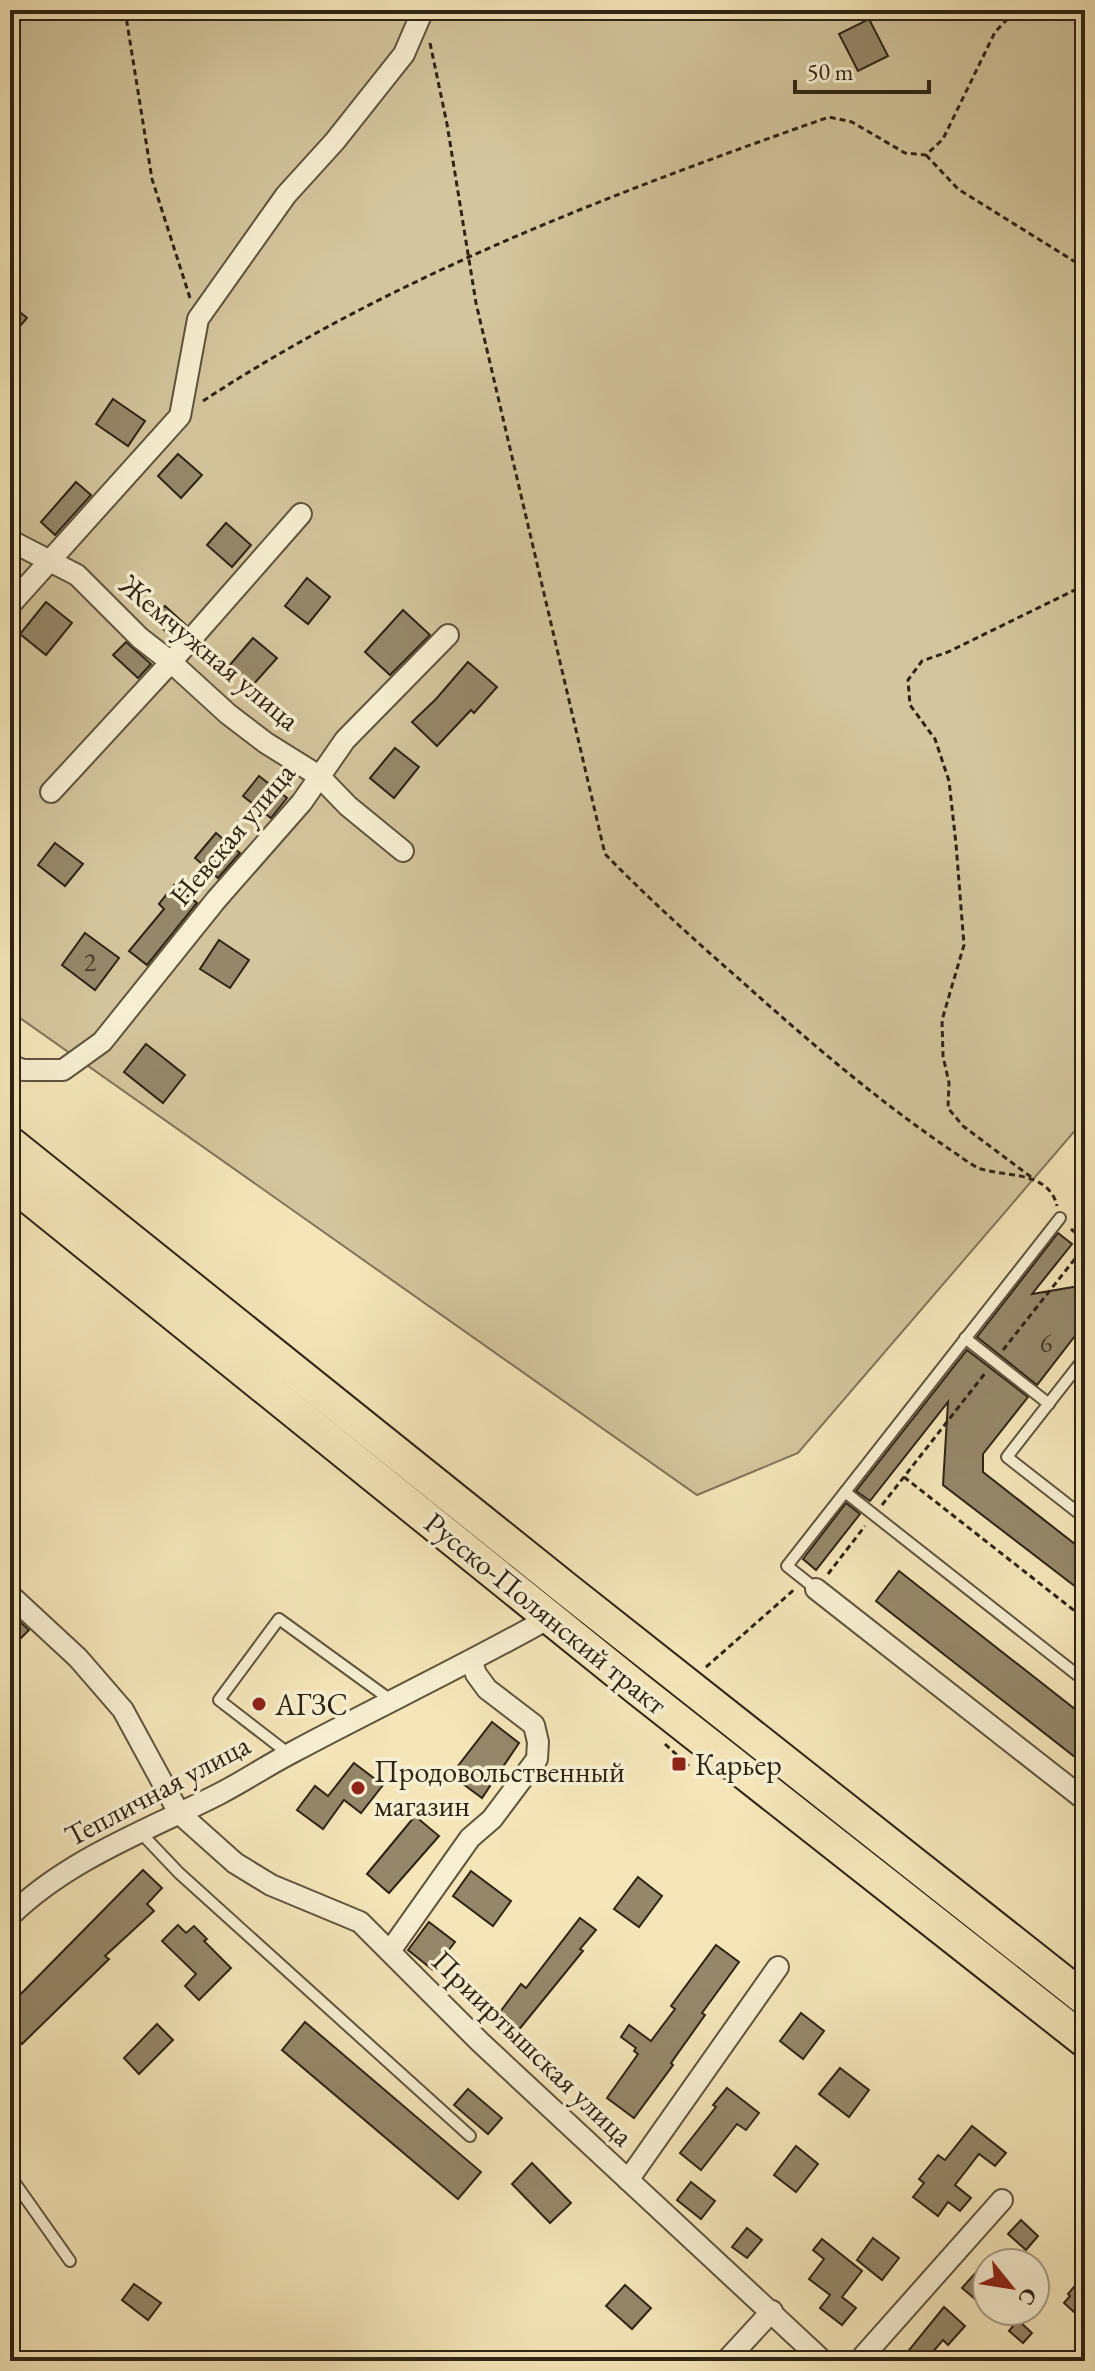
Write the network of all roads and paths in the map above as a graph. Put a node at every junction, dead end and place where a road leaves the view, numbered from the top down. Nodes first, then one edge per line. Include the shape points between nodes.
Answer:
1 (125, 10) edge
2 (1016, 10) edge
3 (423, 11) edge
4 (926, 155) junction
5 (468, 257) junction
6 (1085, 268) edge
7 (198, 319) junction
8 (180, 416) junction
9 (301, 514) dead end
10 (10, 538) edge
11 (51, 560) junction
12 (1085, 585) edge
13 (10, 605) edge
14 (448, 635) dead end
15 (171, 662) junction
16 (319, 776) junction
17 (51, 792) dead end
18 (403, 851) dead end
19 (10, 1065) edge
20 (10, 1143) edge
21 (1041, 1184) junction
22 (13, 1190) edge
23 (1060, 1218) junction
24 (1085, 1244) edge
25 (965, 1338) junction
26 (1085, 1357) edge
27 (995, 1361) junction
28 (1049, 1404) junction
29 (904, 1477) junction
30 (845, 1492) junction
31 (874, 1515) junction
32 (1085, 1518) edge
33 (812, 1586) junction
34 (10, 1595) edge
35 (551, 1617) junction
36 (1085, 1619) edge
37 (472, 1662) junction
38 (699, 1674) dead end
39 (1085, 1681) edge
40 (392, 1701) junction
41 (289, 1754) junction
42 (1085, 1800) edge
43 (179, 1813) junction
44 (140, 1832) junction
45 (10, 1916) edge
46 (390, 1951) junction
47 (778, 1967) dead end
48 (1085, 1999) edge
49 (1085, 2041) edge
50 (470, 2136) dead end
51 (10, 2176) edge
52 (628, 2180) junction
53 (1002, 2200) dead end
54 (70, 2261) dead end
55 (772, 2311) junction
56 (726, 2361) edge
57 (823, 2361) edge
58 (859, 2361) edge

1 - 7 path via 152,179
2 - 4 path via 995,32 943,139
3 - 5 path
3 - 7 street via 382,86 286,195
4 - 5 path via 905,153 852,122 829,117 691,165
4 - 6 path via 958,189
5 - 8 path via 343,317
5 - 21 path via 605,854 809,1042 931,1137 979,1169 1026,1176
7 - 8 street
8 - 11 street
9 - 15 street
10 - 11 street, Жемчужная улица
11 - 13 street
11 - 15 street, Жемчужная улица via 77,575
12 - 21 path via 922,661 908,680 910,705 935,739 949,781 956,844 964,945 942,1020 948,1108 963,1126
14 - 16 street, Невская улица via 345,740
15 - 16 street, Жемчужная улица via 228,714
15 - 17 street
16 - 18 street, Жемчужная улица
16 - 19 street, Невская улица via 102,1042 63,1070
20 - 48 main road, Русско-Полянский тракт
21 - 23 path via 1055,1199
22 - 35 main road, Русско-Полянский тракт
23 - 24 path
23 - 25 lane
24 - 27 path
25 - 27 lane
25 - 30 lane
26 - 28 lane
27 - 28 lane
27 - 29 path
28 - 32 lane via 1007,1457
29 - 31 path
29 - 36 path
30 - 31 lane
30 - 33 lane via 787,1566
31 - 33 path
31 - 39 lane
33 - 38 path via 797,1588
33 - 42 street
34 - 43 street, Прииртышская улица via 78,1658 123,1710
35 - 37 street, Тепличная улица
35 - 49 main road, Русско-Полянский тракт
37 - 40 street, Тепличная улица
37 - 46 street via 487,1689 534,1725 537,1759 492,1819 470,1838
40 - 41 street, Тепличная улица
40 - 41 lane via 279,1619 219,1700
41 - 43 street, Тепличная улица
43 - 44 street, Тепличная улица
43 - 46 street, Прииртышская улица via 235,1863 271,1885 360,1922
44 - 45 street, Тепличная улица via 74,1867
44 - 50 lane
46 - 52 street, Прииртышская улица
47 - 52 street
51 - 54 lane
52 - 55 street, Прииртышская улица
53 - 58 street
55 - 56 street
55 - 57 street, Прииртышская улица

